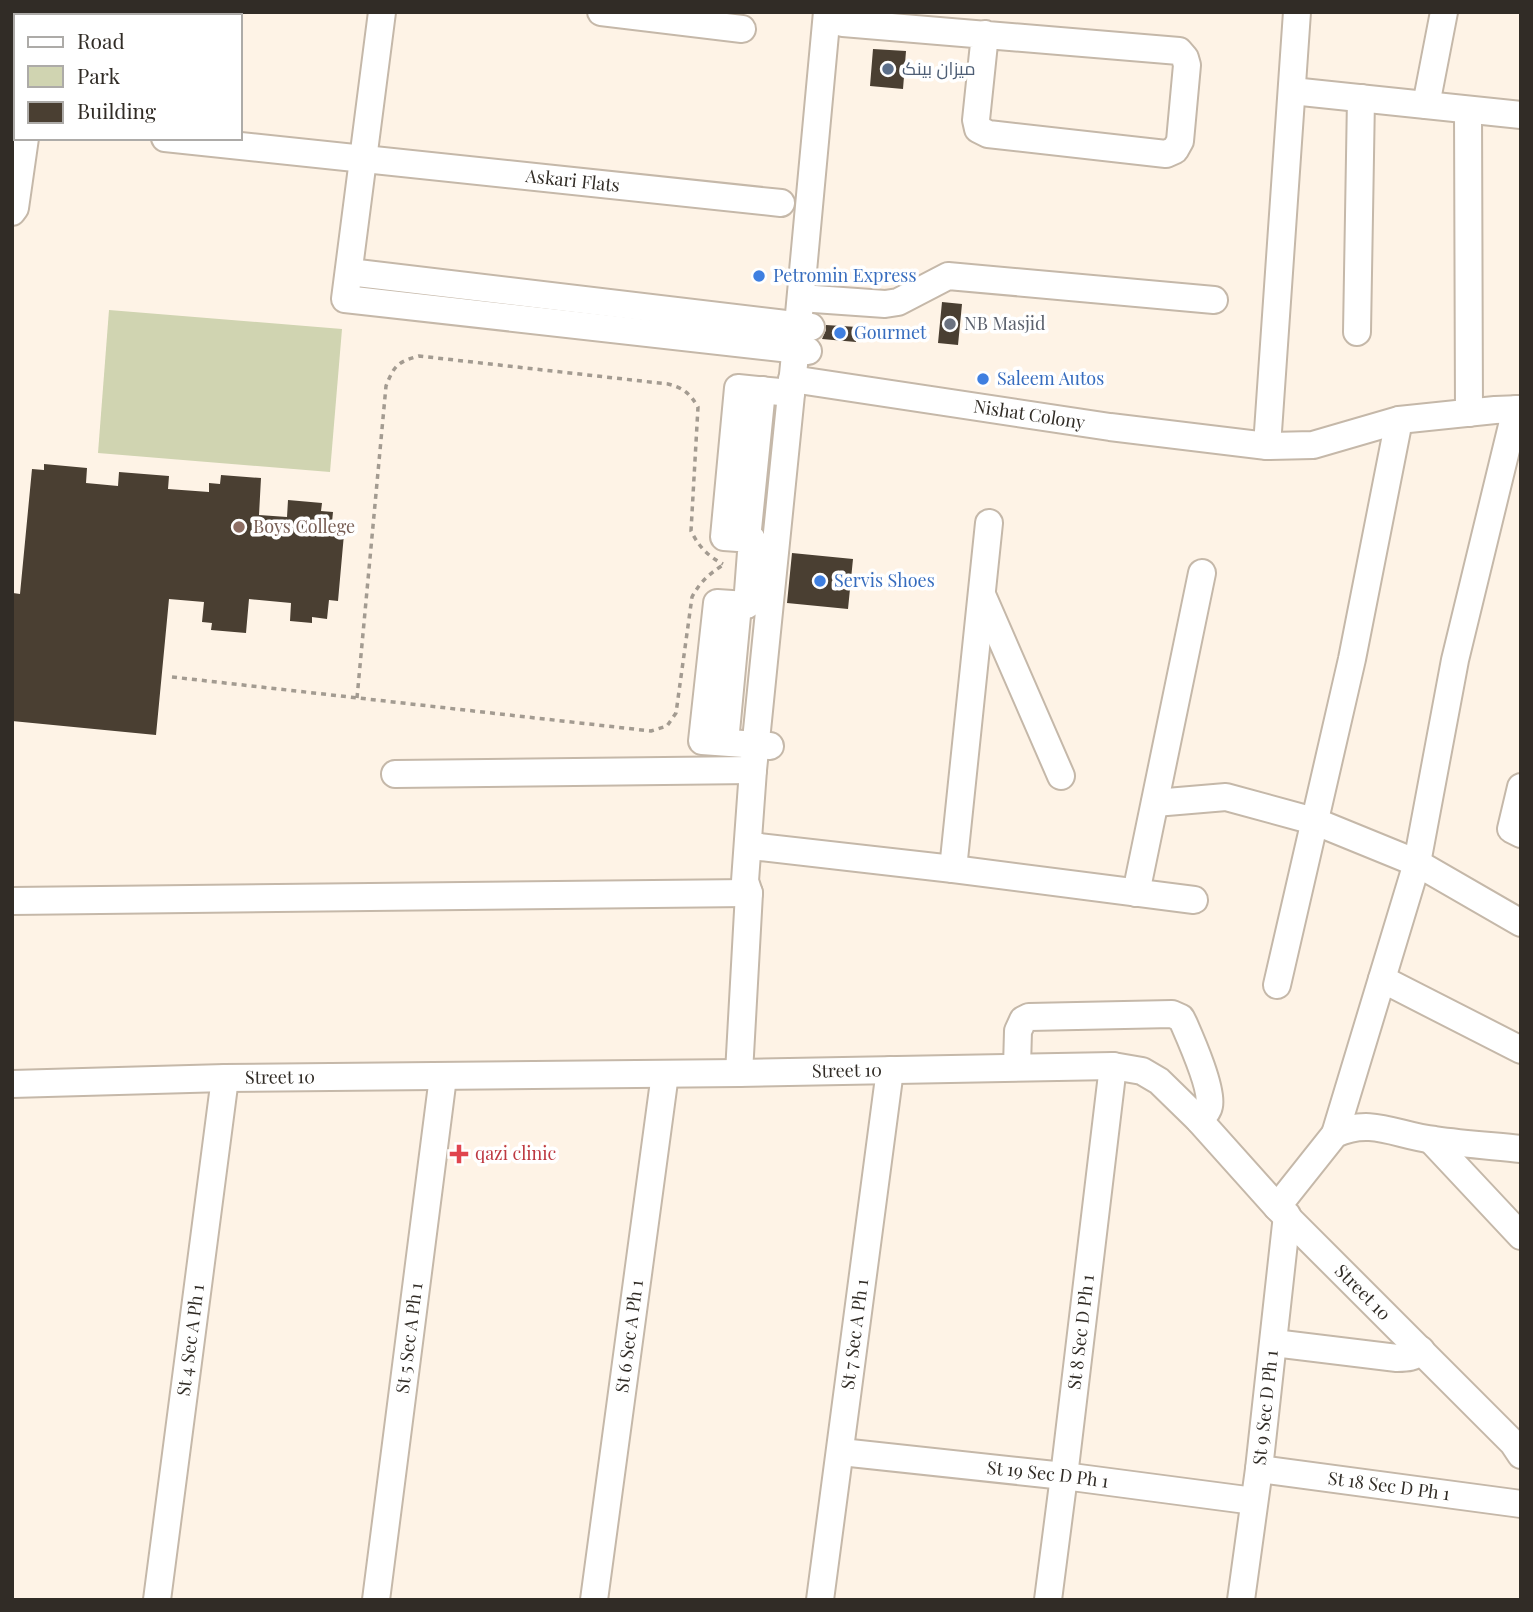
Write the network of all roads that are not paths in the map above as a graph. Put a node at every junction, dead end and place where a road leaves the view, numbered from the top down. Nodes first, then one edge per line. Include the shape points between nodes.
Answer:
1 (382, 12) edge
2 (601, 12) edge
3 (1297, 12) edge
4 (1444, 12) edge
5 (838, 16) edge
6 (742, 29) dead end
7 (985, 34) junction
8 (1292, 91) junction
9 (1361, 98) junction
10 (1426, 105) junction
11 (1468, 110) junction
12 (1520, 111) edge
13 (25, 140) edge
14 (184, 140) edge
15 (363, 159) junction
16 (781, 203) dead end
17 (12, 212) edge
18 (349, 272) junction
19 (814, 299) junction
20 (1214, 300) dead end
21 (567, 311) junction
22 (1357, 332) dead end
23 (803, 338) junction
24 (796, 385) junction
25 (1518, 409) edge
26 (1469, 413) junction
27 (1399, 420) junction
28 (1266, 446) junction
29 (989, 523) dead end
30 (770, 569) junction
31 (1202, 573) dead end
32 (982, 595) junction
33 (759, 753) junction
34 (395, 774) dead end
35 (1061, 776) dead end
36 (1521, 787) edge
37 (1155, 803) junction
38 (1314, 821) junction
39 (1521, 834) edge
40 (760, 847) junction
41 (1417, 863) junction
42 (953, 869) junction
43 (1136, 893) junction
44 (749, 894) junction
45 (1194, 900) dead end
46 (12, 901) edge
47 (1521, 923) edge
48 (1382, 979) junction
49 (1277, 985) dead end
50 (1521, 1050) edge
51 (1113, 1066) junction
52 (1017, 1068) junction
53 (890, 1070) junction
54 (739, 1073) junction
55 (665, 1074) junction
56 (443, 1077) junction
57 (225, 1078) junction
58 (12, 1084) edge
59 (1199, 1120) junction
60 (1335, 1133) junction
61 (1431, 1140) junction
62 (1521, 1149) edge
63 (1282, 1211) junction
64 (1521, 1236) edge
65 (1274, 1343) junction
66 (1420, 1350) junction
67 (841, 1452) junction
68 (1521, 1455) edge
69 (1259, 1469) junction
70 (1064, 1476) junction
71 (1254, 1501) junction
72 (1521, 1504) edge
73 (1245, 1599) edge
74 (157, 1600) edge
75 (376, 1600) edge
76 (594, 1600) edge
77 (820, 1600) edge
78 (1048, 1600) edge

1 - 15 street
2 - 6 street
3 - 8 street
4 - 10 street
5 - 7 street
5 - 19 street
5 - 23 street
7 - 7 street via 1179,51 1187,65 1181,141 1166,154 988,134 978,129
8 - 9 street
8 - 28 street
9 - 10 street
9 - 22 street
10 - 11 street
11 - 12 street
11 - 26 street
13 - 17 street
14 - 15 street, Askari Flats
15 - 16 street, Askari Flats
15 - 18 street
18 - 21 street
18 - 21 street via 345,299
19 - 20 street via 898,302 948,276
19 - 23 street
21 - 23 street
23 - 24 street
24 - 28 street, Nishat Colony
24 - 30 street
24 - 30 street, Nishat Colony via 762,390 747,539 752,539
25 - 26 street, Nishat Colony
25 - 41 street via 1455,660
26 - 27 street, Nishat Colony
27 - 28 street, Nishat Colony via 1313,444
27 - 38 street via 1352,659
29 - 32 street
30 - 33 street
30 - 33 street via 747,606 738,605 725,742
31 - 37 street
32 - 35 street
32 - 42 street
33 - 34 street
33 - 40 street
33 - 44 street via 744,881
36 - 39 street via 1511,829
37 - 38 street via 1226,797
37 - 43 street
38 - 41 street
38 - 49 street
40 - 42 street
40 - 44 street via 756,882
41 - 47 street
41 - 48 street
42 - 43 street
43 - 45 street
44 - 46 street
44 - 54 street
48 - 50 street
48 - 60 street
51 - 52 street, Street 10
51 - 59 street, Street 10 via 1142,1071 1159,1081
51 - 70 street, St 8 Sec D Ph 1
52 - 53 street, Street 10
52 - 59 street via 1018,1031 1029,1017 1172,1014 1184,1024 1208,1088 1209,1105
53 - 54 street, Street 10
53 - 67 street, St 7 Sec A Ph 1
54 - 55 street, Street 10
55 - 56 street, Street 10
55 - 76 street, St 6 Sec A Ph 1
56 - 57 street, Street 10
56 - 75 street, St 5 Sec A Ph 1
57 - 58 street, Street 10
57 - 74 street, St 4 Sec A Ph 1
59 - 63 street, Street 10
60 - 61 street via 1364,1125
60 - 63 street
61 - 62 street
61 - 64 street
63 - 65 street, St 9 Sec D Ph 1
63 - 66 street, Street 10
65 - 66 street via 1397,1358 1412,1357
65 - 69 street, St 9 Sec D Ph 1
66 - 68 street, Street 10
67 - 70 street, St 19 Sec D Ph 1
67 - 77 street, St 7 Sec A Ph 1
69 - 71 street, St 9 Sec D Ph 1
69 - 72 street, St 18 Sec D Ph 1
70 - 71 street, St 19 Sec D Ph 1
70 - 78 street, St 8 Sec D Ph 1
71 - 73 street, St 9 Sec D Ph 1

